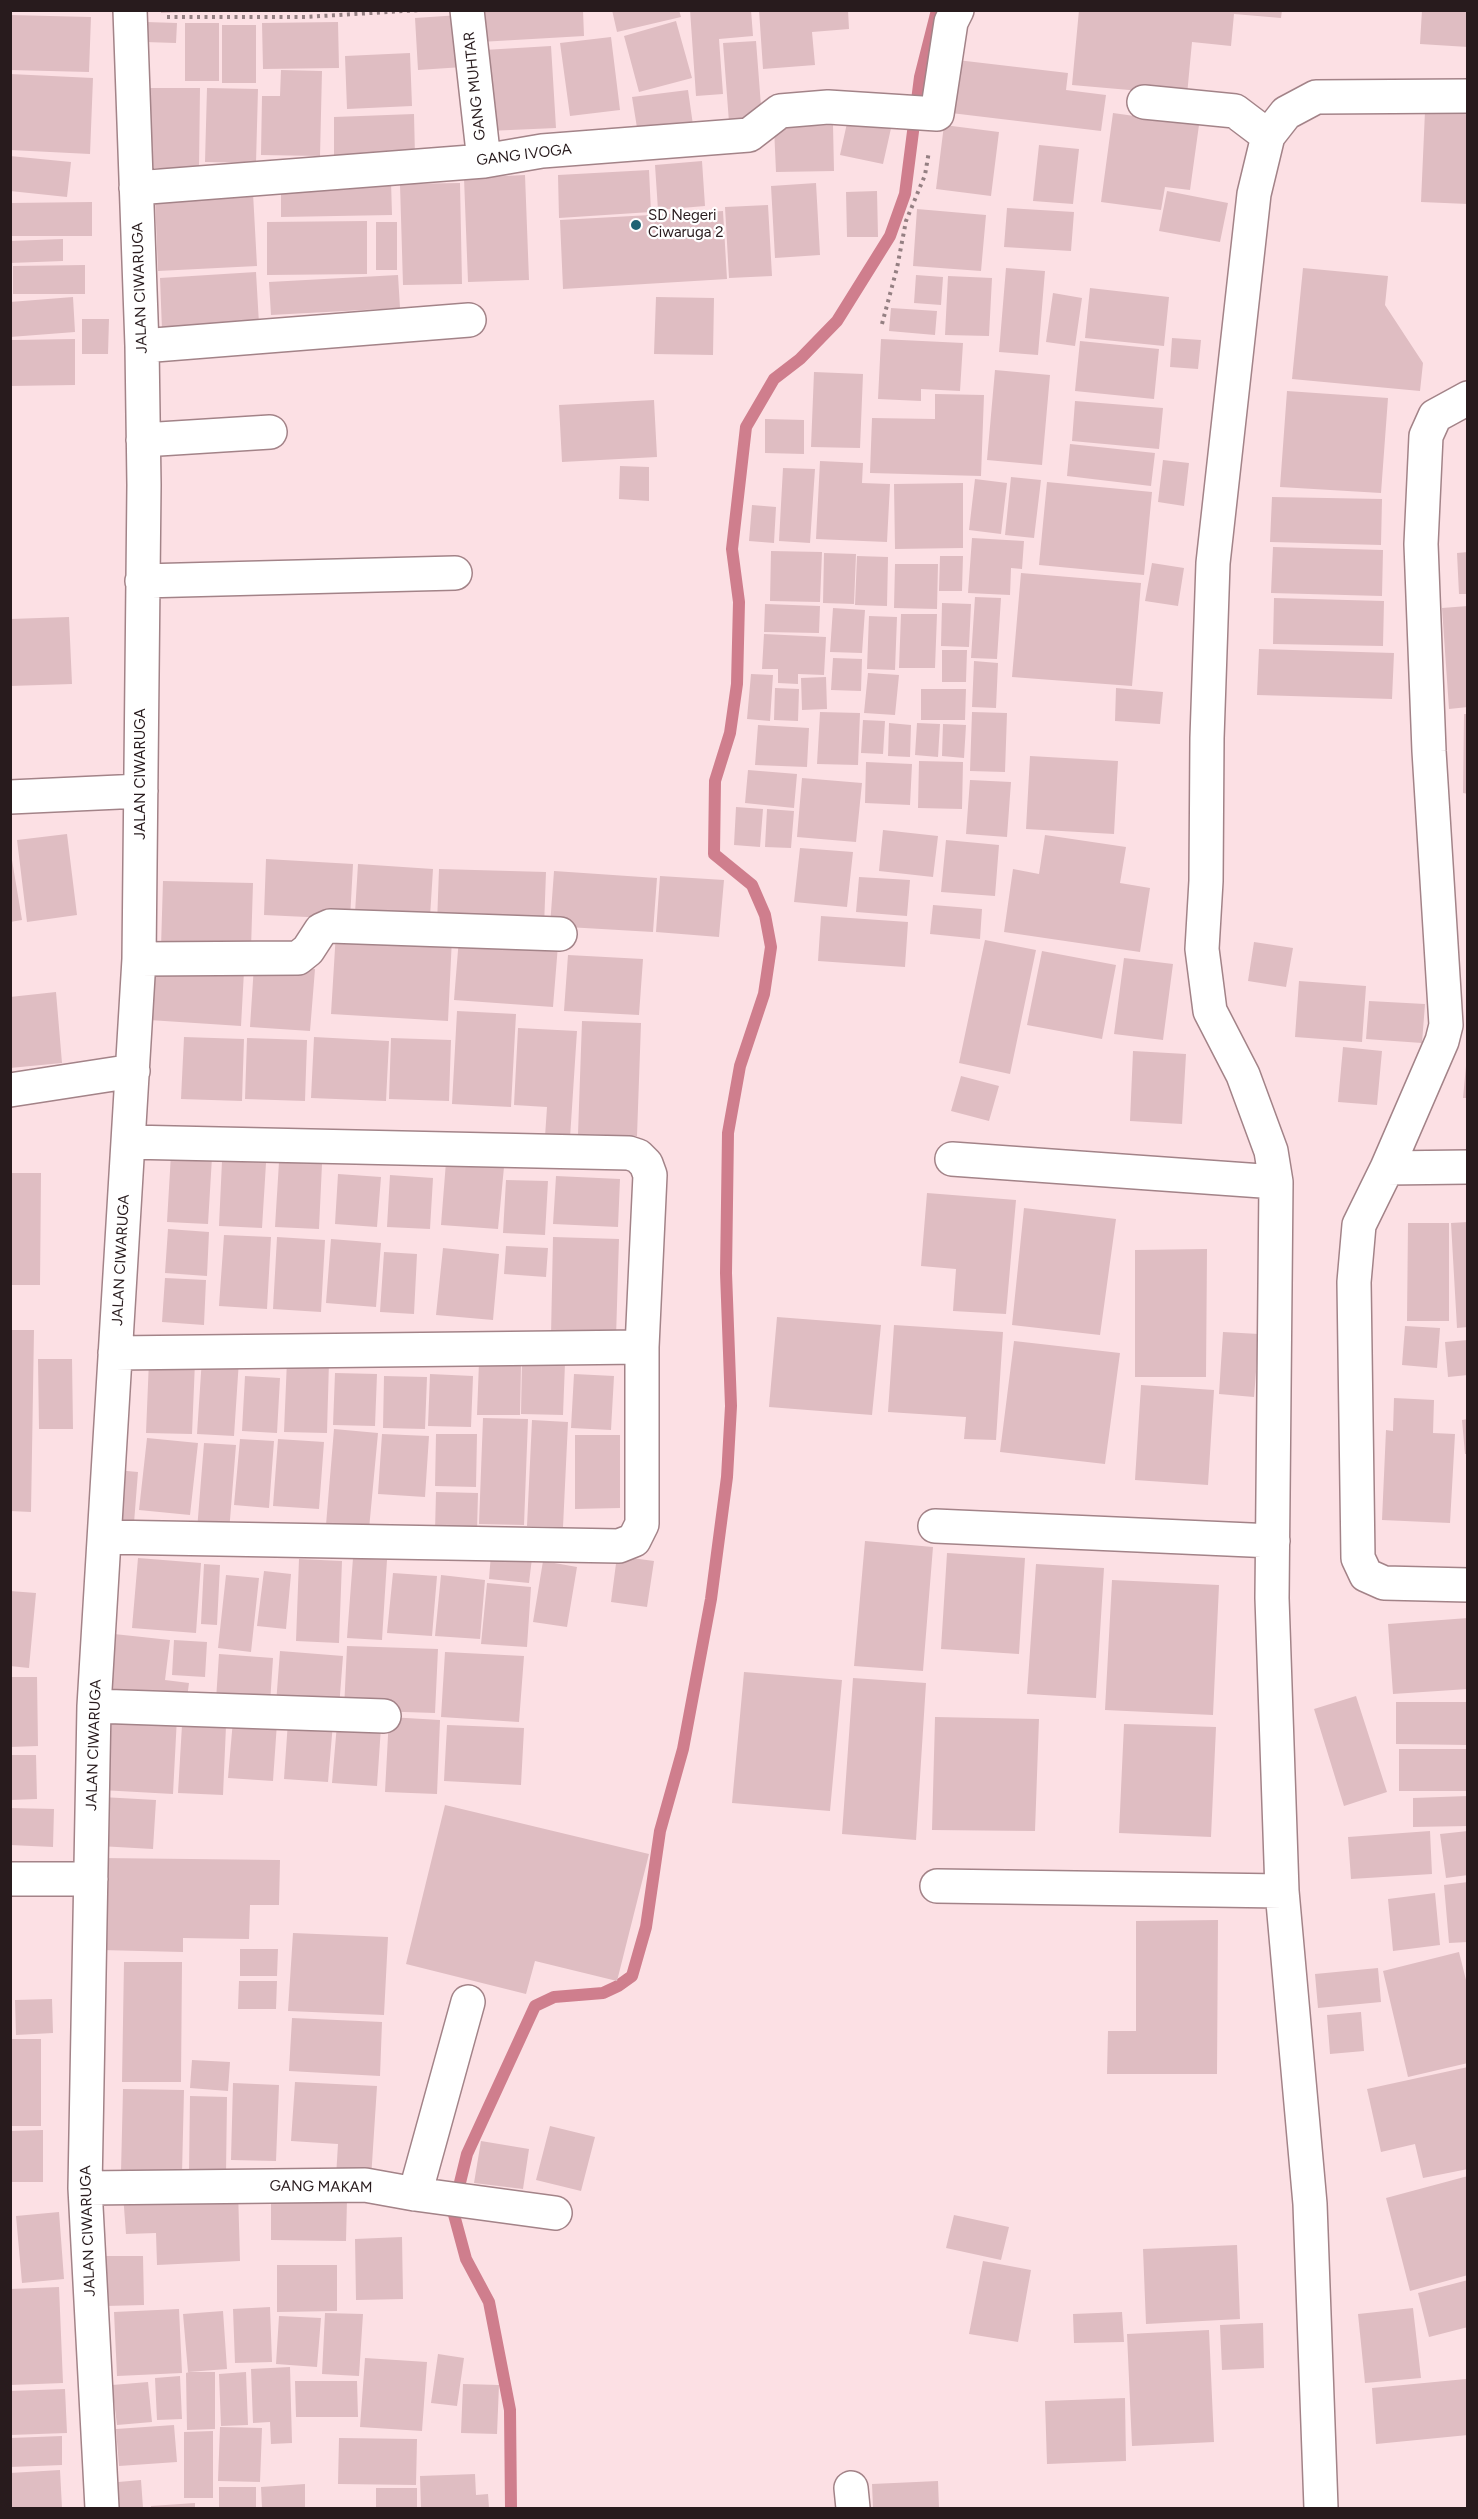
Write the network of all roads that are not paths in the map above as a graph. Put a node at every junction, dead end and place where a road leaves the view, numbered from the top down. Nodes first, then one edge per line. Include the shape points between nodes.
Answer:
1 (467, 10) edge
2 (957, 10) edge
3 (130, 14) edge
4 (1467, 96) edge
5 (1144, 102) dead end
6 (1268, 136) junction
7 (484, 160) junction
8 (136, 188) junction
9 (469, 320) dead end
10 (142, 346) junction
11 (1467, 398) edge
12 (270, 432) dead end
13 (143, 440) junction
14 (455, 573) dead end
15 (142, 581) junction
16 (141, 791) junction
17 (10, 797) edge
18 (560, 934) dead end
19 (139, 959) junction
20 (133, 1071) junction
21 (10, 1090) edge
22 (128, 1142) junction
23 (952, 1159) dead end
24 (1467, 1167) edge
25 (1387, 1168) junction
26 (1276, 1182) junction
27 (642, 1347) junction
28 (115, 1353) junction
29 (935, 1526) dead end
30 (105, 1537) junction
31 (1273, 1541) junction
32 (1467, 1586) edge
33 (94, 1706) junction
34 (384, 1716) dead end
35 (10, 1879) edge
36 (91, 1879) junction
37 (937, 1886) dead end
38 (1282, 1891) junction
39 (468, 2002) dead end
40 (85, 2188) junction
41 (415, 2194) junction
42 (555, 2213) dead end
43 (102, 2508) edge
44 (1321, 2508) edge

1 - 7 street, GANG MUHTAR
2 - 7 street, GANG IVOGA via 922,113 828,107 780,111 749,135 542,151
3 - 8 street, JALAN CIWARUGA
4 - 6 street via 1316,97 1286,113
5 - 6 street via 1236,111
6 - 26 street via 1254,194 1213,562 1202,949 1210,1011 1243,1075 1271,1152
7 - 8 street, GANG IVOGA
8 - 10 street, JALAN CIWARUGA
9 - 10 street
10 - 13 street, JALAN CIWARUGA
11 - 25 street via 1435,416 1426,436 1420,544 1446,1025
12 - 13 street
13 - 15 street, JALAN CIWARUGA
14 - 15 street
15 - 16 street, JALAN CIWARUGA
16 - 17 street
16 - 19 street, JALAN CIWARUGA
18 - 19 street via 330,926 321,930 298,958
19 - 20 street, JALAN CIWARUGA
20 - 21 street
20 - 22 street, JALAN CIWARUGA
22 - 27 street via 638,1156 650,1176
22 - 28 street, JALAN CIWARUGA
23 - 26 street
24 - 25 street
25 - 32 street via 1359,1225 1353,1282 1358,1558 1366,1575 1384,1583
26 - 31 street
27 - 28 street
27 - 30 street via 642,1524 634,1540 627,1544
28 - 30 street, JALAN CIWARUGA
29 - 31 street
30 - 33 street, JALAN CIWARUGA
31 - 38 street
33 - 34 street
33 - 36 street, JALAN CIWARUGA
35 - 36 street
36 - 40 street, JALAN CIWARUGA
37 - 38 street
38 - 44 street via 1310,2204
39 - 41 street
40 - 41 street, GANG MAKAM via 365,2185
40 - 43 street, JALAN CIWARUGA
41 - 42 street, GANG MAKAM

